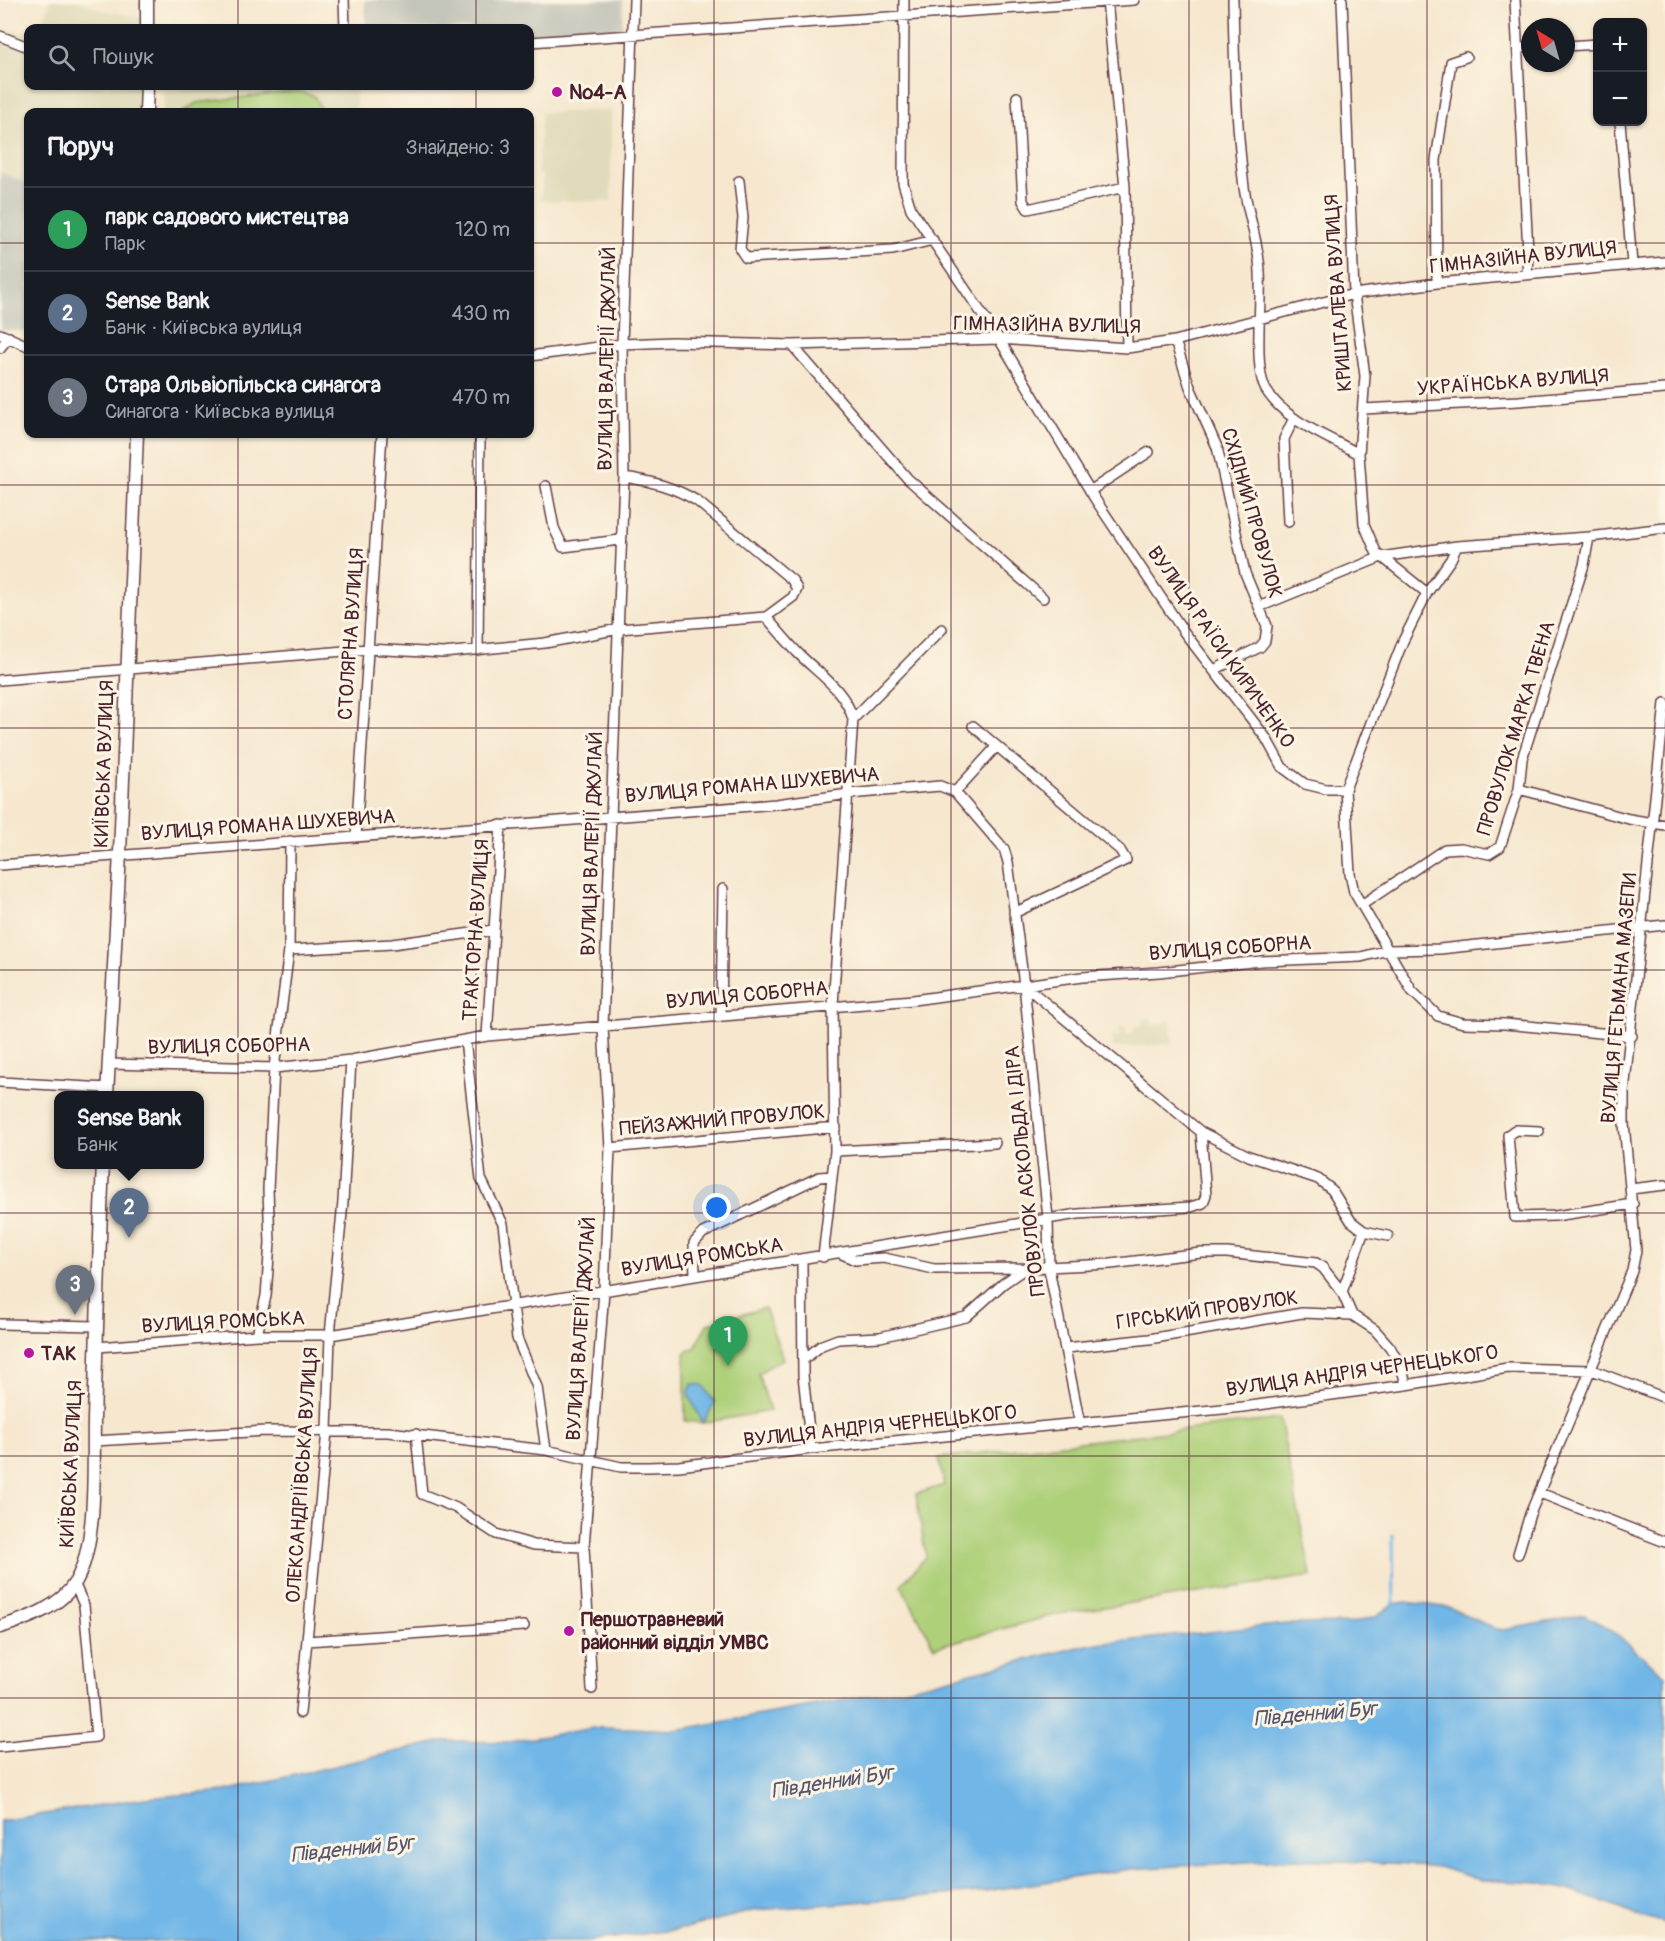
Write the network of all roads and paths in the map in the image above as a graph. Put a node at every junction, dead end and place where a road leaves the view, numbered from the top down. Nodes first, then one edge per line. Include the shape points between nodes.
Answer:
1 (147, 0) edge
2 (344, 0) edge
3 (634, 0) edge
4 (904, 0) edge
5 (1134, 0) edge
6 (1233, 0) edge
7 (1342, 0) edge
8 (1515, 0) edge
9 (1107, 1) edge
10 (904, 15) junction
11 (147, 24) edge
12 (345, 24) edge
13 (0, 36) edge
14 (632, 36) junction
15 (534, 42) edge
16 (1593, 44) edge
17 (24, 45) edge
18 (1575, 45) edge
19 (1518, 48) joint
20 (1466, 57) dead end
21 (147, 90) edge
22 (1017, 97) dead end
23 (146, 108) edge
24 (1620, 126) edge
25 (740, 181) dead end
26 (1125, 187) junction
27 (933, 240) junction
28 (1665, 262) edge
29 (1632, 264) junction
30 (1527, 274) junction
31 (1437, 283) junction
32 (1353, 294) junction
33 (1261, 317) junction
34 (4, 336) edge
35 (999, 339) junction
36 (1175, 341) junction
37 (24, 344) edge
38 (622, 344) junction
39 (792, 345) junction
40 (0, 348) edge
41 (1127, 348) junction
42 (534, 355) edge
43 (1665, 389) edge
44 (1363, 409) junction
45 (1294, 418) junction
46 (137, 438) edge
47 (382, 438) edge
48 (480, 438) edge
49 (1149, 452) dead end
50 (1359, 454) junction
51 (624, 477) junction
52 (546, 486) dead end
53 (1090, 491) junction
54 (1288, 522) dead end
55 (1665, 528) edge
56 (1589, 537) junction
57 (620, 540) junction
58 (1457, 546) junction
59 (1381, 557) junction
60 (1427, 593) junction
61 (1043, 598) dead end
62 (1259, 607) junction
63 (766, 617) junction
64 (619, 629) junction
65 (942, 629) dead end
66 (368, 649) junction
67 (478, 650) junction
68 (1216, 669) junction
69 (127, 670) junction
70 (0, 681) edge
71 (1665, 703) edge
72 (853, 719) junction
73 (1664, 720) edge
74 (973, 726) dead end
75 (996, 747) junction
76 (1345, 789) junction
77 (1519, 789) junction
78 (955, 792) junction
79 (849, 794) junction
80 (611, 817) junction
81 (1652, 823) junction
82 (501, 825) junction
83 (1665, 825) edge
84 (356, 837) junction
85 (290, 841) junction
86 (120, 853) junction
87 (0, 865) edge
88 (723, 889) dead end
89 (1363, 904) junction
90 (1014, 913) junction
91 (1665, 925) edge
92 (1643, 926) junction
93 (494, 930) junction
94 (289, 950) junction
95 (1388, 950) junction
96 (1024, 985) junction
97 (833, 1005) junction
98 (721, 1015) junction
99 (603, 1028) junction
100 (487, 1036) junction
101 (1632, 1036) junction
102 (465, 1040) junction
103 (351, 1060) junction
104 (108, 1064) junction
105 (274, 1068) junction
106 (0, 1082) edge
107 (96, 1091) edge
108 (107, 1091) edge
109 (836, 1127) junction
110 (1539, 1131) dead end
111 (1201, 1132) junction
112 (995, 1143) dead end
113 (610, 1148) junction
114 (835, 1151) junction
115 (103, 1169) edge
116 (832, 1176) junction
117 (1665, 1185) edge
118 (1630, 1189) junction
119 (1633, 1203) junction
120 (1048, 1218) junction
121 (1364, 1231) junction
122 (1388, 1236) dead end
123 (838, 1252) junction
124 (823, 1257) junction
125 (802, 1260) junction
126 (1026, 1268) junction
127 (1049, 1269) junction
128 (695, 1276) junction
129 (604, 1291) junction
130 (1342, 1292) junction
131 (512, 1305) junction
132 (1352, 1315) junction
133 (0, 1324) edge
134 (97, 1326) junction
135 (257, 1335) junction
136 (330, 1335) junction
137 (97, 1347) junction
138 (1066, 1348) junction
139 (802, 1360) junction
140 (1592, 1370) junction
141 (1406, 1385) junction
142 (1665, 1398) edge
143 (1080, 1424) junction
144 (327, 1431) junction
145 (416, 1434) junction
146 (94, 1441) junction
147 (812, 1449) junction
148 (546, 1450) junction
149 (590, 1459) junction
150 (1540, 1492) junction
151 (1665, 1542) edge
152 (584, 1547) junction
153 (1518, 1554) dead end
154 (74, 1583) junction
155 (525, 1626) dead end
156 (0, 1627) edge
157 (307, 1641) junction
158 (592, 1689) dead end
159 (300, 1713) dead end
160 (0, 1748) edge

1 - 11 main road
2 - 12 street
3 - 14 street, ВУЛИЦЯ ВАЛЕРІЇ ДЖУЛАЙ
4 - 10 street, ВУЛИЦЯ РАЇСИ КИРИЧЕНКО
5 - 9 street
6 - 33 street via 1234,86 1244,189 1260,270
7 - 32 street, КРИШТАЛЕВА ВУЛИЦЯ
8 - 19 street
9 - 10 street
9 - 26 street
10 - 14 street
10 - 27 street, ВУЛИЦЯ РАЇСИ КИРИЧЕНКО via 903,183 911,209
13 - 17 street
14 - 15 street
14 - 38 street, ВУЛИЦЯ ВАЛЕРІЇ ДЖУЛАЙ
16 - 18 street
19 - 30 street
20 - 31 street via 1451,62 1436,160
21 - 23 main road
22 - 26 street via 1023,201 1028,209
24 - 29 street
25 - 27 street via 740,249 746,258 894,250
26 - 41 street
27 - 35 street, ВУЛИЦЯ РАЇСИ КИРИЧЕНКО
28 - 29 street, ГІМНАЗІЙНА ВУЛИЦЯ
29 - 30 street, ГІМНАЗІЙНА ВУЛИЦЯ
30 - 31 street, ГІМНАЗІЙНА ВУЛИЦЯ
31 - 32 street, ГІМНАЗІЙНА ВУЛИЦЯ
32 - 33 street, ГІМНАЗІЙНА ВУЛИЦЯ
32 - 44 street, КРИШТАЛЕВА ВУЛИЦЯ via 1365,376
33 - 36 street, ГІМНАЗІЙНА ВУЛИЦЯ
33 - 45 street via 1258,372 1273,399
34 - 37 street
34 - 40 street
35 - 39 street, ГІМНАЗІЙНА ВУЛИЦЯ
35 - 41 street, ГІМНАЗІЙНА ВУЛИЦЯ
35 - 53 street, ВУЛИЦЯ РАЇСИ КИРИЧЕНКО
36 - 41 street, ГІМНАЗІЙНА ВУЛИЦЯ
36 - 62 street, СХІДНИЙ ПРОВУЛОК via 1217,447 1245,573
38 - 39 street, ГІМНАЗІЙНА ВУЛИЦЯ
38 - 42 street, ГІМНАЗІЙНА ВУЛИЦЯ
38 - 51 street, ВУЛИЦЯ ВАЛЕРІЇ ДЖУЛАЙ
39 - 61 street via 908,479
43 - 44 street, УКРАЇНСЬКА ВУЛИЦЯ
44 - 50 street, КРИШТАЛЕВА ВУЛИЦЯ
45 - 50 street
45 - 54 street via 1284,439
46 - 69 main road, КИЇВСЬКА ВУЛИЦЯ
47 - 66 street, СТОЛЯРНА ВУЛИЦЯ
48 - 67 street
49 - 53 street
50 - 59 street, КРИШТАЛЕВА ВУЛИЦЯ via 1364,524 1371,547
51 - 57 street, ВУЛИЦЯ ВАЛЕРІЇ ДЖУЛАЙ
51 - 63 street via 680,490 792,580 796,589 793,597
52 - 57 street via 554,528 563,547
53 - 68 street, ВУЛИЦЯ РАЇСИ КИРИЧЕНКО via 1184,632
55 - 56 street
56 - 58 street
56 - 77 street, ПРОВУЛОК МАРКА ТВЕНА via 1584,565 1522,759
57 - 64 street, ВУЛИЦЯ ВАЛЕРІЇ ДЖУЛАЙ
58 - 59 street
58 - 60 street
59 - 60 street, КРИШТАЛЕВА ВУЛИЦЯ
59 - 62 street
60 - 76 street via 1403,641
62 - 68 street, СХІДНИЙ ПРОВУЛОК via 1267,626 1265,641 1250,654
63 - 64 street
63 - 72 street via 796,652 838,689
64 - 67 street
64 - 80 street, ВУЛИЦЯ ВАЛЕРІЇ ДЖУЛАЙ
65 - 72 street
66 - 67 street via 443,653
66 - 69 street
66 - 84 street, СТОЛЯРНА ВУЛИЦЯ
68 - 76 street, ВУЛИЦЯ РАЇСИ КИРИЧЕНКО via 1282,767 1305,783
69 - 70 street
69 - 86 main road, КИЇВСЬКА ВУЛИЦЯ
71 - 73 street, ВУЛИЦЯ ГЕТЬМАНА МАЗЕПИ
72 - 79 street
73 - 81 street, ВУЛИЦЯ ГЕТЬМАНА МАЗЕПИ
74 - 75 street
75 - 78 street
75 - 90 street via 1120,850 1126,860
76 - 89 street via 1350,874 1354,892
77 - 81 street
77 - 89 street, ПРОВУЛОК МАРКА ТВЕНА via 1497,851 1489,854 1445,849
78 - 79 street, ВУЛИЦЯ РОМАНА ШУХЕВИЧА via 940,786
78 - 90 street via 1004,849
79 - 80 street, ВУЛИЦЯ РОМАНА ШУХЕВИЧА
79 - 97 street
80 - 82 street, ВУЛИЦЯ РОМАНА ШУХЕВИЧА
80 - 99 street, ВУЛИЦЯ ВАЛЕРІЇ ДЖУЛАЙ
81 - 83 street
81 - 92 street, ВУЛИЦЯ ГЕТЬМАНА МАЗЕПИ
82 - 84 street, ВУЛИЦЯ РОМАНА ШУХЕВИЧА
82 - 93 street, ТРАКТОРНА ВУЛИЦЯ
84 - 85 street, ВУЛИЦЯ РОМАНА ШУХЕВИЧА
85 - 86 street, ВУЛИЦЯ РОМАНА ШУХЕВИЧА
85 - 94 street
86 - 87 street, ВУЛИЦЯ РОМАНА ШУХЕВИЧА
86 - 104 main road, КИЇВСЬКА ВУЛИЦЯ
88 - 98 street
89 - 95 street
90 - 96 street, ПРОВУЛОК АСКОЛЬДА І ДІРА
91 - 92 street, ВУЛИЦЯ СОБОРНА
92 - 95 street, ВУЛИЦЯ СОБОРНА via 1440,949
92 - 101 street, ВУЛИЦЯ ГЕТЬМАНА МАЗЕПИ
93 - 94 street via 392,944
93 - 100 street, ТРАКТОРНА ВУЛИЦЯ
94 - 105 street
95 - 96 street, ВУЛИЦЯ СОБОРНА via 1361,957 1261,961
95 - 101 street via 1412,990 1438,1016 1463,1023
96 - 97 street, ВУЛИЦЯ СОБОРНА via 913,1000
96 - 111 street
96 - 120 street, ПРОВУЛОК АСКОЛЬДА І ДІРА
97 - 98 street, ВУЛИЦЯ СОБОРНА
97 - 109 street
98 - 99 street, ВУЛИЦЯ СОБОРНА
99 - 100 street, ВУЛИЦЯ СОБОРНА
99 - 113 street, ВУЛИЦЯ ВАЛЕРІЇ ДЖУЛАЙ
100 - 102 street, ВУЛИЦЯ СОБОРНА
101 - 118 street, ВУЛИЦЯ ГЕТЬМАНА МАЗЕПИ via 1624,1092
102 - 103 street, ВУЛИЦЯ СОБОРНА
102 - 131 street, ТРАКТОРНА ВУЛИЦЯ via 481,1179 503,1224
103 - 105 street, ВУЛИЦЯ СОБОРНА
103 - 136 street, ОЛЕКСАНДРІЇВСЬКА ВУЛИЦЯ
104 - 105 street, ВУЛИЦЯ СОБОРНА
104 - 108 main road, КИЇВСЬКА ВУЛИЦЯ
105 - 135 street via 268,1189 270,1243 266,1296
106 - 107 street
109 - 113 street, ПЕЙЗАЖНИЙ ПРОВУЛОК
109 - 114 street
110 - 119 street via 1515,1130 1508,1135 1515,1217 1555,1216
111 - 120 street, ВУЛИЦЯ РОМСЬКА via 1206,1195 1203,1203
111 - 121 street via 1249,1156 1318,1179 1332,1190 1351,1221
112 - 114 street
113 - 129 street, ВУЛИЦЯ ВАЛЕРІЇ ДЖУЛАЙ
114 - 116 street
115 - 134 main road, КИЇВСЬКА ВУЛИЦЯ
116 - 124 street
116 - 128 street via 819,1177 703,1233 694,1243
117 - 118 street
118 - 119 street, ВУЛИЦЯ ГЕТЬМАНА МАЗЕПИ
119 - 140 street, ВУЛИЦЯ ГЕТЬМАНА МАЗЕПИ via 1636,1250 1632,1271
120 - 123 street, ВУЛИЦЯ РОМСЬКА
120 - 127 street, ПРОВУЛОК АСКОЛЬДА І ДІРА
121 - 122 street
121 - 130 street
123 - 124 street, ВУЛИЦЯ РОМСЬКА
123 - 126 street via 855,1260 884,1258 934,1269
124 - 125 street, ВУЛИЦЯ РОМСЬКА
125 - 128 street, ВУЛИЦЯ РОМСЬКА
125 - 139 street
126 - 127 street
126 - 139 street via 966,1317 880,1337 838,1339
127 - 130 street via 1227,1253 1316,1263
127 - 138 street, ПРОВУЛОК АСКОЛЬДА І ДІРА
128 - 129 street, ВУЛИЦЯ РОМСЬКА
129 - 131 street, ВУЛИЦЯ РОМСЬКА
129 - 149 street, ВУЛИЦЯ ВАЛЕРІЇ ДЖУЛАЙ
130 - 132 street
131 - 136 street, ВУЛИЦЯ РОМСЬКА
131 - 148 street, ТРАКТОРНА ВУЛИЦЯ via 517,1338 537,1387
132 - 138 street, ГІРСЬКИЙ ПРОВУЛОК via 1302,1313 1149,1339
132 - 141 street via 1375,1330 1390,1347
133 - 134 street
134 - 137 main road, КИЇВСЬКА ВУЛИЦЯ
135 - 136 street, ВУЛИЦЯ РОМСЬКА
135 - 137 street, ВУЛИЦЯ РОМСЬКА
136 - 144 street, ОЛЕКСАНДРІЇВСЬКА ВУЛИЦЯ
137 - 146 main road, КИЇВСЬКА ВУЛИЦЯ
138 - 143 street, ПРОВУЛОК АСКОЛЬДА І ДІРА
139 - 147 street
140 - 141 street, ВУЛИЦЯ АНДРІЯ ЧЕРНЕЦЬКОГО via 1508,1368
140 - 142 street, ВУЛИЦЯ АНДРІЯ ЧЕРНЕЦЬКОГО
140 - 150 street, ВУЛИЦЯ ГЕТЬМАНА МАЗЕПИ
141 - 143 street, ВУЛИЦЯ АНДРІЯ ЧЕРНЕЦЬКОГО
143 - 147 street, ВУЛИЦЯ АНДРІЯ ЧЕРНЕЦЬКОГО
144 - 145 street, ВУЛИЦЯ АНДРІЯ ЧЕРНЕЦЬКОГО
144 - 146 street, ВУЛИЦЯ АНДРІЯ ЧЕРНЕЦЬКОГО
144 - 157 street, ОЛЕКСАНДРІЇВСЬКА ВУЛИЦЯ
145 - 148 street, ВУЛИЦЯ АНДРІЯ ЧЕРНЕЦЬКОГО
145 - 152 street via 422,1494 456,1508 496,1534 534,1545
146 - 154 main road, КИЇВСЬКА ВУЛИЦЯ via 89,1538 85,1562
147 - 149 street, ВУЛИЦЯ АНДРІЯ ЧЕРНЕЦЬКОГО via 679,1466 621,1467
148 - 149 street, ВУЛИЦЯ АНДРІЯ ЧЕРНЕЦЬКОГО
149 - 152 street, ВУЛИЦЯ ВАЛЕРІЇ ДЖУЛАЙ
150 - 151 street
150 - 153 street, ВУЛИЦЯ ГЕТЬМАНА МАЗЕПИ
152 - 158 street, ВУЛИЦЯ ВАЛЕРІЇ ДЖУЛАЙ
154 - 156 main road via 54,1604
154 - 160 street via 84,1605 96,1737
155 - 157 street
157 - 159 street, ОЛЕКСАНДРІЇВСЬКА ВУЛИЦЯ

